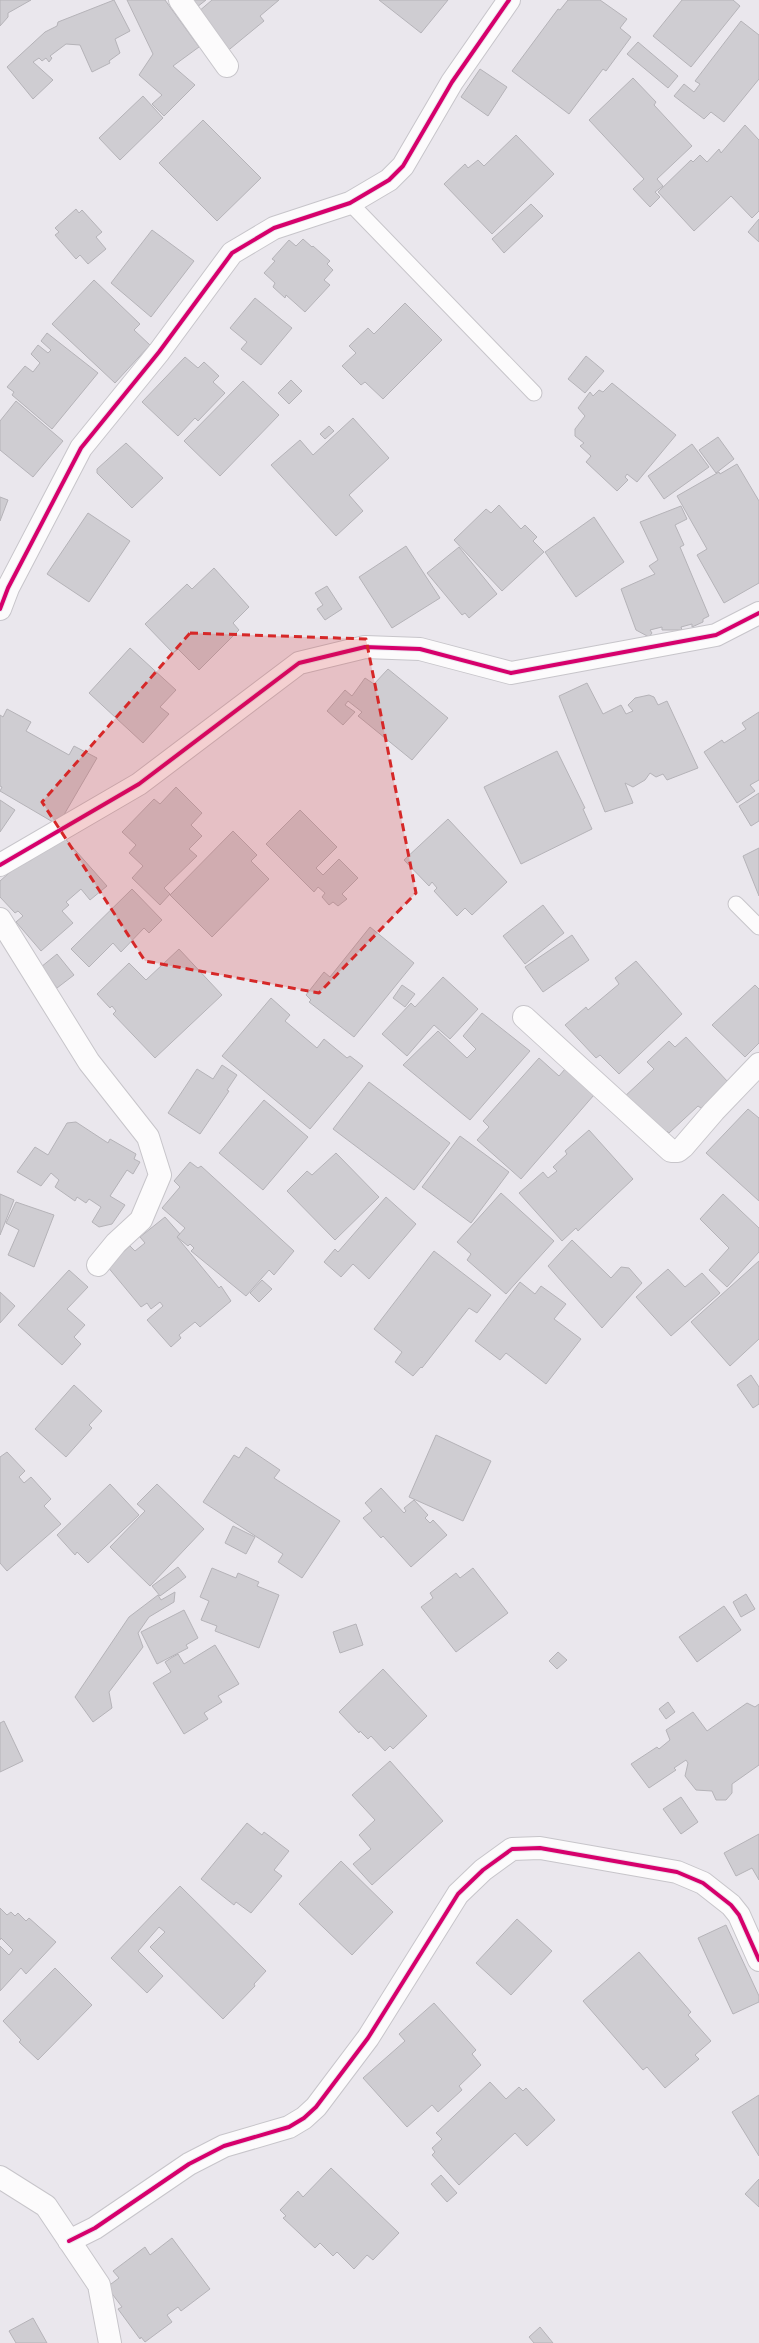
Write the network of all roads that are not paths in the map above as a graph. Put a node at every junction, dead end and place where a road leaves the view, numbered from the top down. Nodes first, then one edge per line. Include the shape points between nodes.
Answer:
1 (180, 0) edge
2 (509, 0) edge
3 (227, 66) dead end
4 (350, 203) junction
5 (534, 392) dead end
6 (0, 609) edge
7 (759, 613) edge
8 (0, 865) edge
9 (736, 904) dead end
10 (0, 919) edge
11 (759, 927) edge
12 (524, 1018) dead end
13 (759, 1064) edge
14 (98, 1265) dead end
15 (759, 1960) edge
16 (0, 2177) edge
17 (69, 2240) junction
18 (110, 2343) edge

1 - 3 street
2 - 4 street via 452,82 403,166 389,180
4 - 5 lane
4 - 6 street via 274,228 232,253 159,352 81,448 8,588
7 - 8 street via 716,635 511,673 420,649 365,647 299,663 139,784
9 - 11 lane
10 - 14 street via 89,1062 148,1138 160,1175 141,1220 116,1243
12 - 13 street via 671,1151 678,1151 683,1147
15 - 17 street via 731,1905 703,1883 677,1872 540,1848 512,1849 483,1870 458,1894 368,2038 316,2107 304,2118 290,2127 224,2146 189,2164 101,2224
16 - 17 street via 46,2206
17 - 18 street via 99,2285

